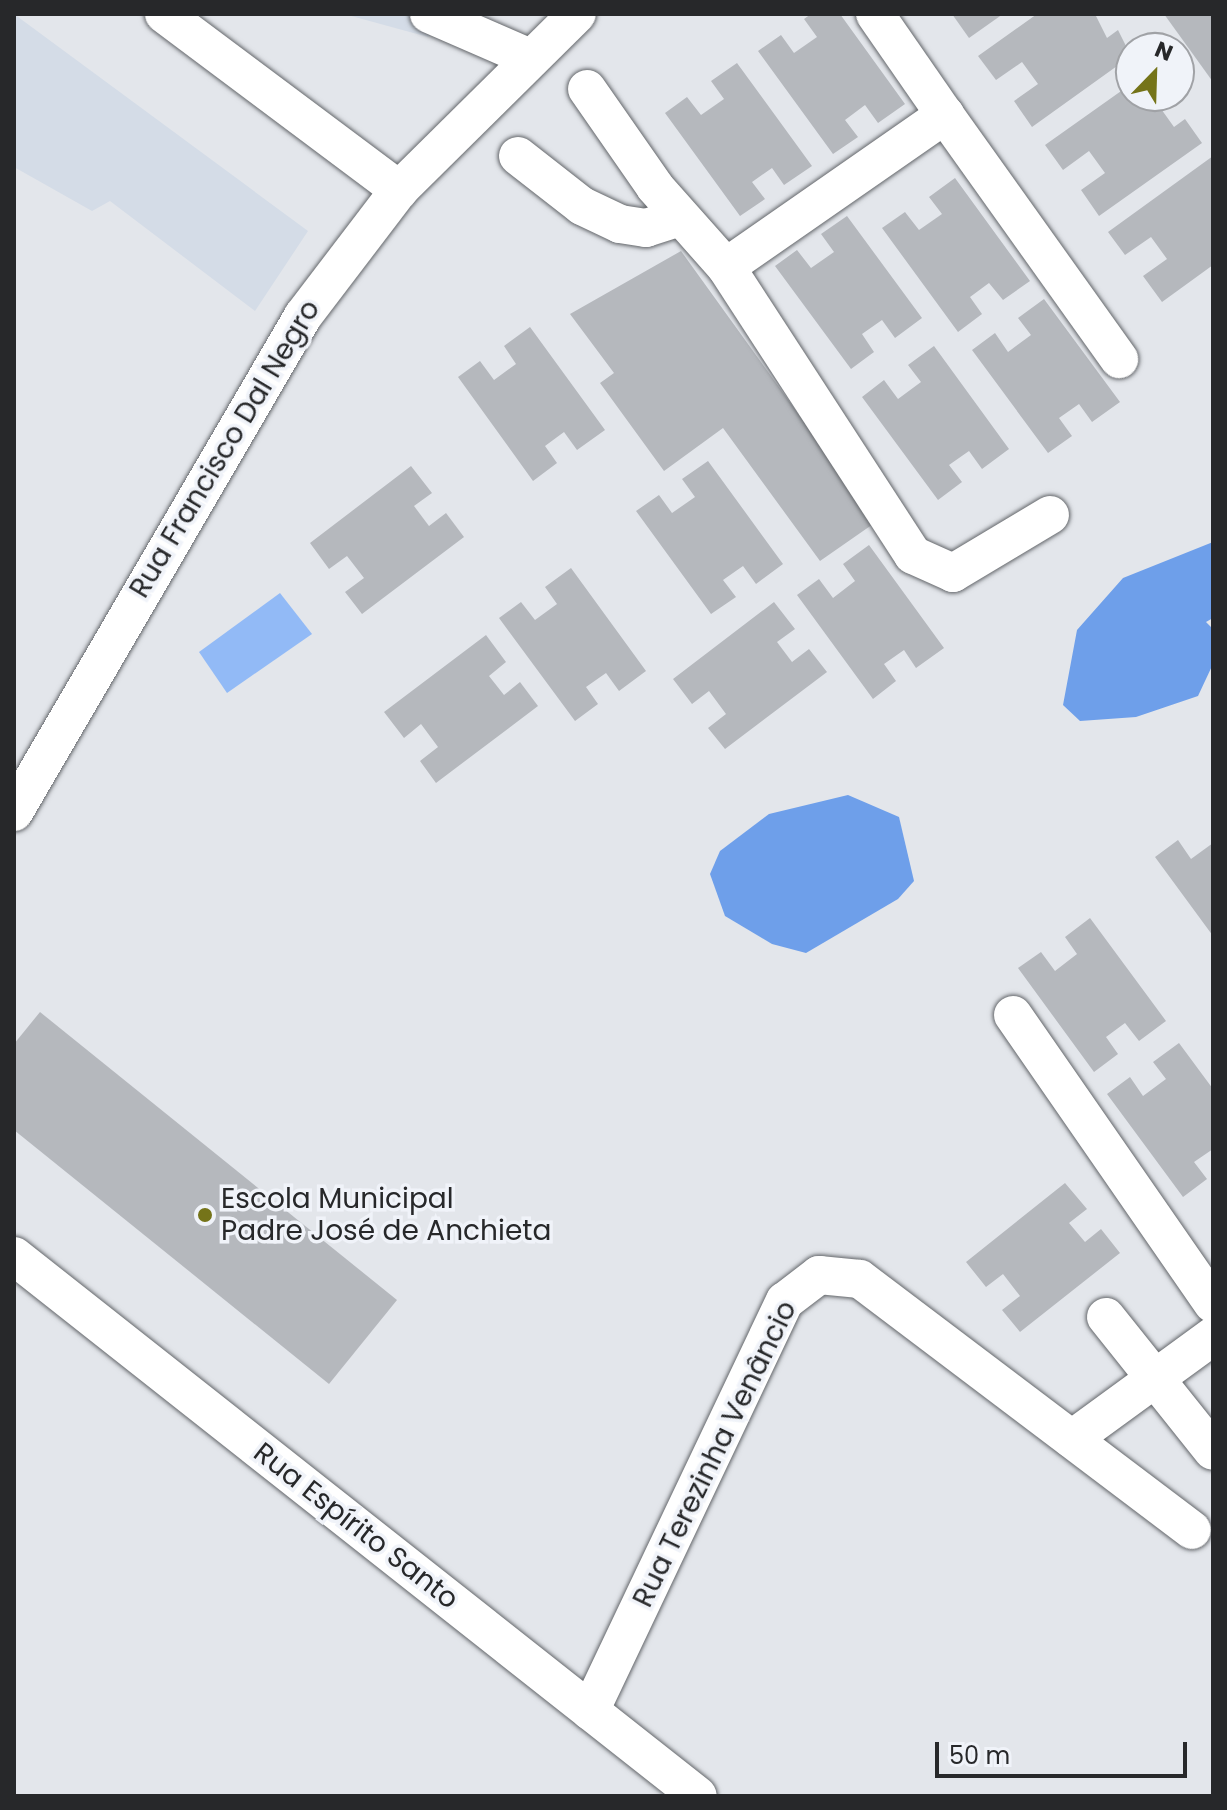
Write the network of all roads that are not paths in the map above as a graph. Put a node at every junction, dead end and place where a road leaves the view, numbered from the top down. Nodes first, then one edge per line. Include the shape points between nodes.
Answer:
1 (164, 14) edge
2 (429, 14) edge
3 (577, 14) edge
4 (875, 14) edge
5 (528, 57) junction
6 (587, 89) dead end
7 (945, 115) junction
8 (518, 156) dead end
9 (399, 190) junction
10 (680, 217) junction
11 (726, 267) junction
12 (1119, 359) dead end
13 (1050, 515) dead end
14 (14, 812) edge
15 (1013, 1015) dead end
16 (14, 1256) edge
17 (1213, 1304) edge
18 (1106, 1317) dead end
19 (1213, 1336) edge
20 (1155, 1378) junction
21 (1072, 1439) junction
22 (1213, 1451) edge
23 (1192, 1530) dead end
24 (590, 1711) junction
25 (698, 1796) edge

1 - 9 street
2 - 5 street
3 - 5 street, Rua Francisco Dal Negro
4 - 7 street
5 - 9 street, Rua Francisco Dal Negro
6 - 10 street
7 - 11 street
7 - 12 street
8 - 10 street via 582,206 620,224 646,228
9 - 14 street, Rua Francisco Dal Negro via 259,383
10 - 11 street
11 - 13 street via 913,555 953,573
15 - 17 street
16 - 24 street, Rua Espírito Santo
18 - 20 street
19 - 20 street
20 - 21 street
20 - 22 street
21 - 23 street, Rua Terezinha Venâncio
21 - 24 street, Rua Terezinha Venâncio via 860,1279 838,1274 803,1282 785,1301
24 - 25 street, Rua Espírito Santo

